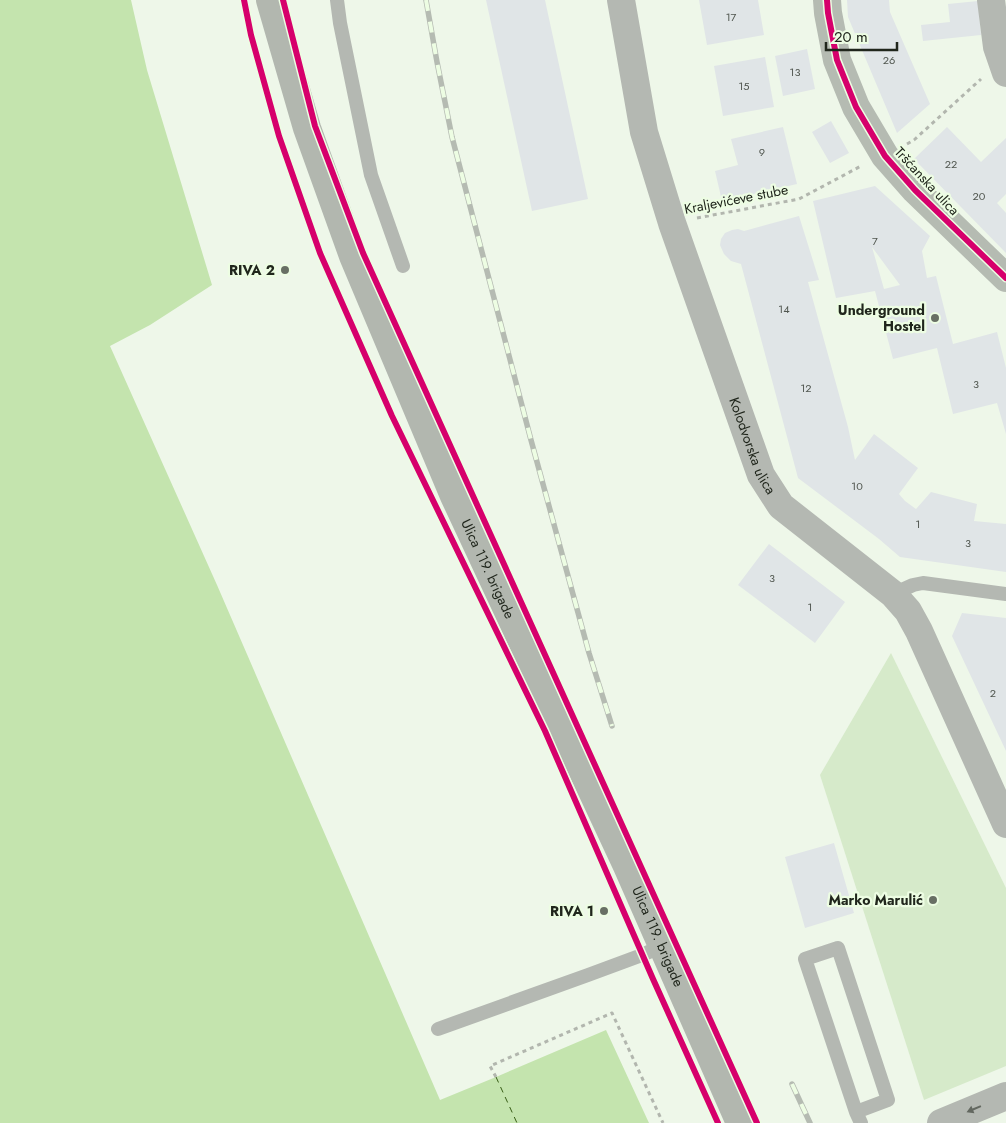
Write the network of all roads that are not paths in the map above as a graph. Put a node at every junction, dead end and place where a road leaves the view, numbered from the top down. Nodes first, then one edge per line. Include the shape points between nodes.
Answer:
1 (270, 0) edge
2 (337, 0) edge
3 (621, 0) edge
4 (827, 0) edge
5 (991, 0) edge
6 (1004, 67) edge
7 (403, 266) dead end
8 (1006, 278) edge
9 (893, 594) junction
10 (1006, 594) edge
11 (1006, 824) edge
12 (662, 946) junction
13 (438, 1029) dead end
14 (1006, 1096) edge
15 (858, 1118) edge
16 (740, 1123) edge
17 (941, 1123) edge

1 - 12 main road, Ulica 119. brigade via 307,128 353,256 454,496
2 - 7 lane via 371,175
3 - 9 street, Kolodvorska ulica via 644,132 672,223 761,475 780,506
4 - 8 main road, Tršćanska ulica via 837,60 856,107 885,156 915,190
5 - 6 street via 997,47
9 - 10 lane via 923,583
9 - 11 street, Kolodvorska ulica via 919,631
12 - 13 lane
12 - 16 main road, Ulica 119. brigade
14 -> 17 street
15 - 15 lane via 805,959 838,948 888,1100

